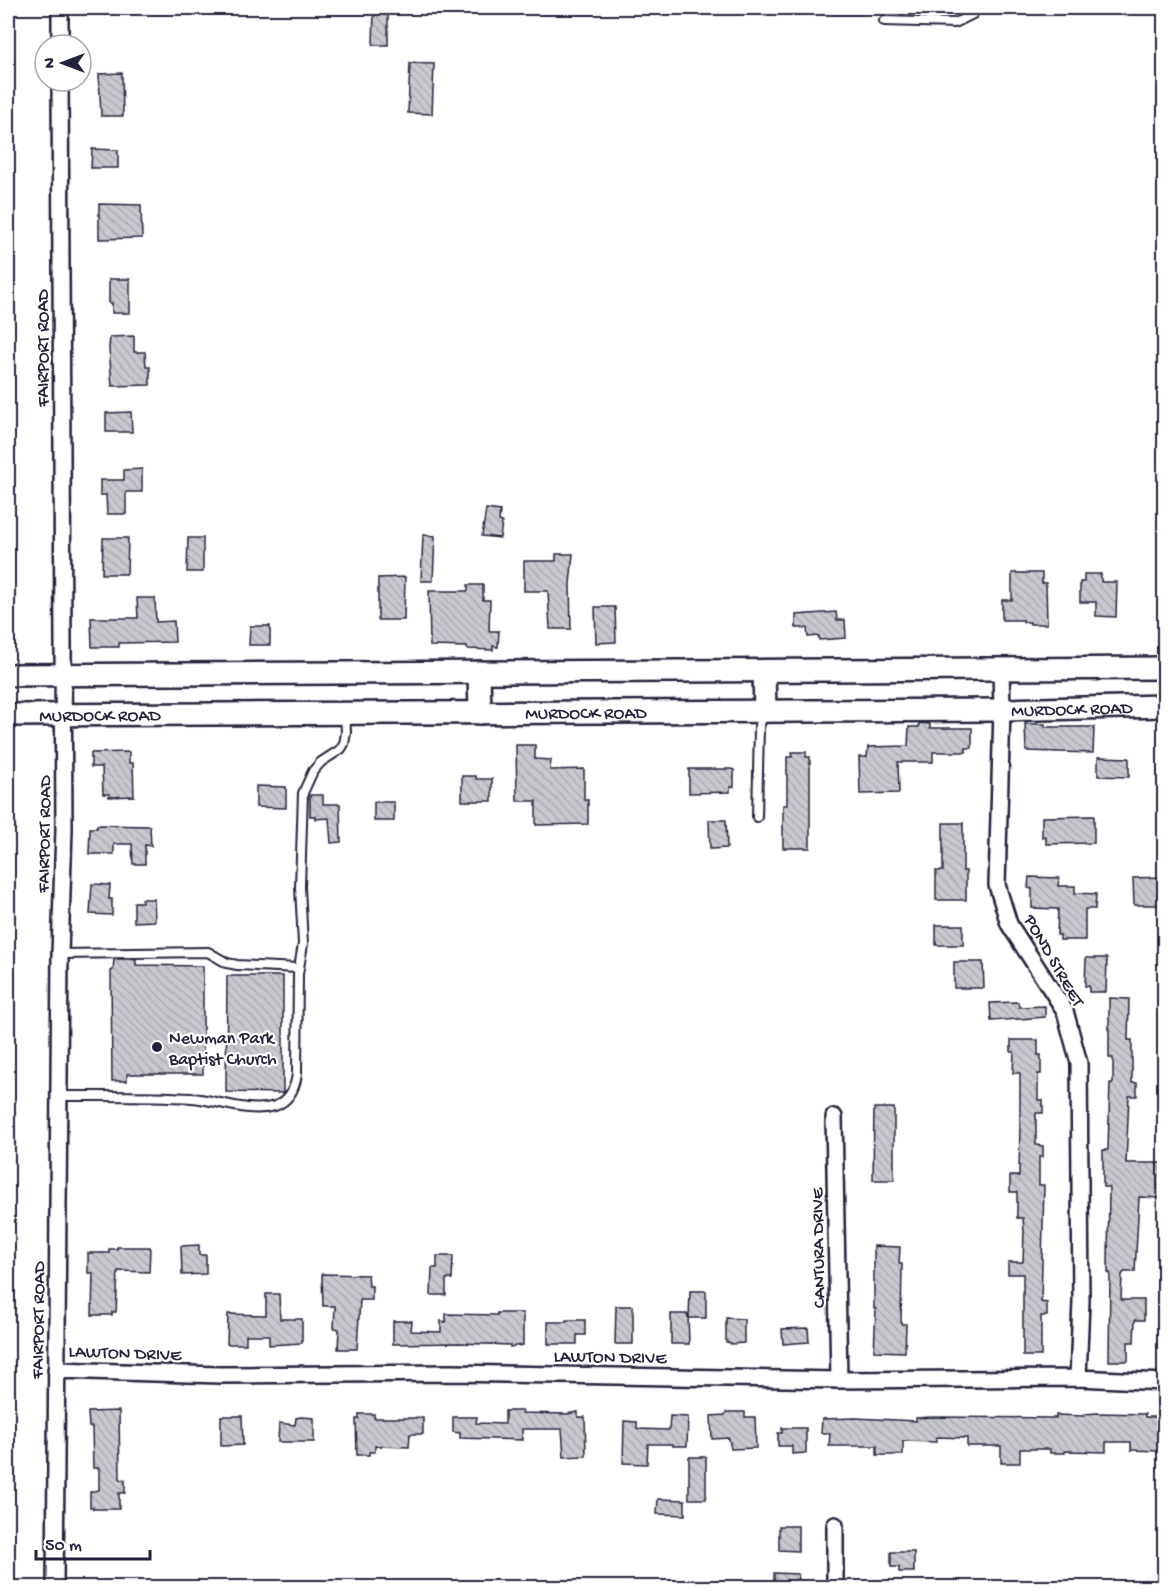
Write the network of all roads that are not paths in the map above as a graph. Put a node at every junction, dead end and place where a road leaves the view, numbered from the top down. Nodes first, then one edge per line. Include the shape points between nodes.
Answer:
1 (60, 8) edge
2 (974, 8) edge
3 (884, 21) dead end
4 (60, 33) edge
5 (60, 93) edge
6 (1164, 668) edge
7 (1000, 669) junction
8 (764, 671) junction
9 (479, 672) junction
10 (8, 675) edge
11 (63, 675) junction
12 (1164, 706) edge
13 (1002, 710) junction
14 (765, 711) junction
15 (480, 712) junction
16 (345, 713) junction
17 (8, 715) edge
18 (64, 715) junction
19 (757, 817) dead end
20 (60, 954) junction
21 (298, 968) junction
22 (58, 1096) junction
23 (834, 1117) dead end
24 (56, 1370) junction
25 (1078, 1378) junction
26 (838, 1380) junction
27 (1164, 1382) edge
28 (835, 1525) dead end
29 (55, 1587) edge
30 (835, 1587) edge

1 - 4 street
2 - 3 lane via 973,14 956,23
5 - 11 street, FAIRPORT ROAD
6 - 7 main road
7 - 8 main road
7 - 13 street, POND STREET
8 - 9 main road
8 - 14 main road
9 - 11 main road
9 - 15 main road
10 - 11 main road
11 - 18 street, FAIRPORT ROAD
12 - 13 main road, MURDOCK ROAD
13 - 14 main road, MURDOCK ROAD
13 - 25 street, POND STREET via 997,885 1009,924 1065,1011 1079,1063
14 - 15 main road, MURDOCK ROAD
14 - 19 lane via 759,728
15 - 16 main road, MURDOCK ROAD
16 - 18 main road, MURDOCK ROAD
16 - 21 lane via 344,744 313,771 303,793 303,944
17 - 18 main road, MURDOCK ROAD
18 - 20 street, FAIRPORT ROAD
20 - 21 lane via 208,952 237,965
20 - 22 street, FAIRPORT ROAD
21 - 22 lane via 297,1074 293,1090 284,1102 258,1107 193,1098
22 - 24 street, FAIRPORT ROAD
23 - 26 street, CANTURA DRIVE
24 - 26 street, LAWTON DRIVE
24 - 29 street, FAIRPORT ROAD
25 - 26 street, LAWTON DRIVE
25 - 27 street, LAWTON DRIVE
28 - 30 street

